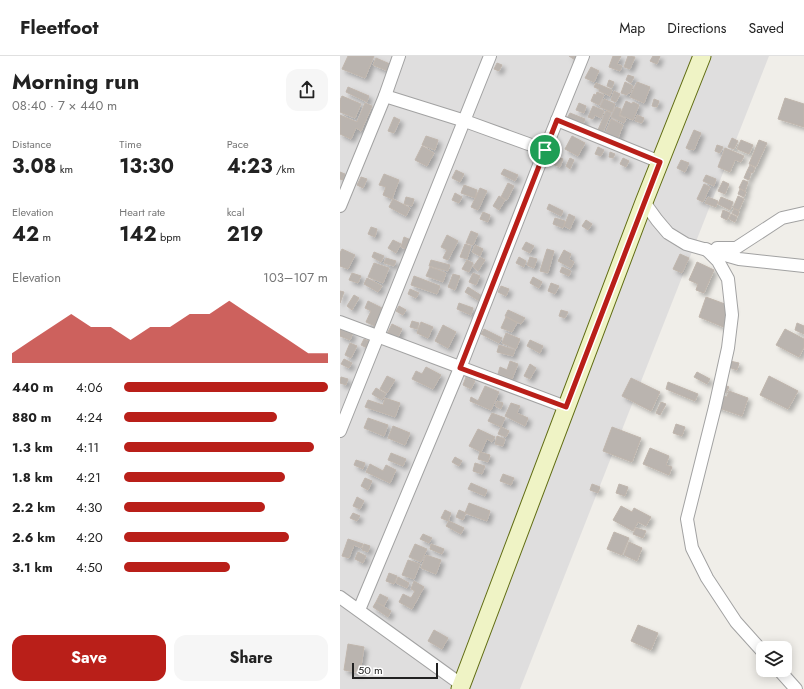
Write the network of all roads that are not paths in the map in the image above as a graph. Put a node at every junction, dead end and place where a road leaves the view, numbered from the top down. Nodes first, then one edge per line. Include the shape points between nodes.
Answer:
1 (399, 56) edge
2 (490, 56) edge
3 (583, 56) edge
4 (702, 56) edge
5 (385, 96) junction
6 (557, 120) junction
7 (465, 121) junction
8 (545, 150) junction
9 (660, 162) junction
10 (644, 202) junction
11 (340, 206) edge
12 (804, 212) edge
13 (706, 249) junction
14 (804, 266) edge
15 (340, 322) edge
16 (378, 336) junction
17 (460, 368) junction
18 (566, 407) junction
19 (340, 431) edge
20 (340, 597) edge
21 (359, 610) junction
22 (756, 644) edge
23 (785, 677) edge
24 (461, 687) edge
25 (796, 689) edge

1 - 5 street
2 - 7 street
3 - 6 street
4 - 9 street
5 - 7 street
5 - 11 street
6 - 8 street
6 - 9 street
7 - 8 street
7 - 16 street
8 - 17 street
9 - 10 street
10 - 13 street via 668,234 686,244
10 - 18 street
12 - 13 street via 782,218 736,248
13 - 14 street via 739,259
13 - 22 street via 718,261 728,279 732,315 728,348 687,519 692,548 707,578 736,622
15 - 16 street
16 - 17 street
16 - 19 street
17 - 18 street
17 - 21 street
18 - 24 street
20 - 21 street
21 - 24 street
23 - 25 street

